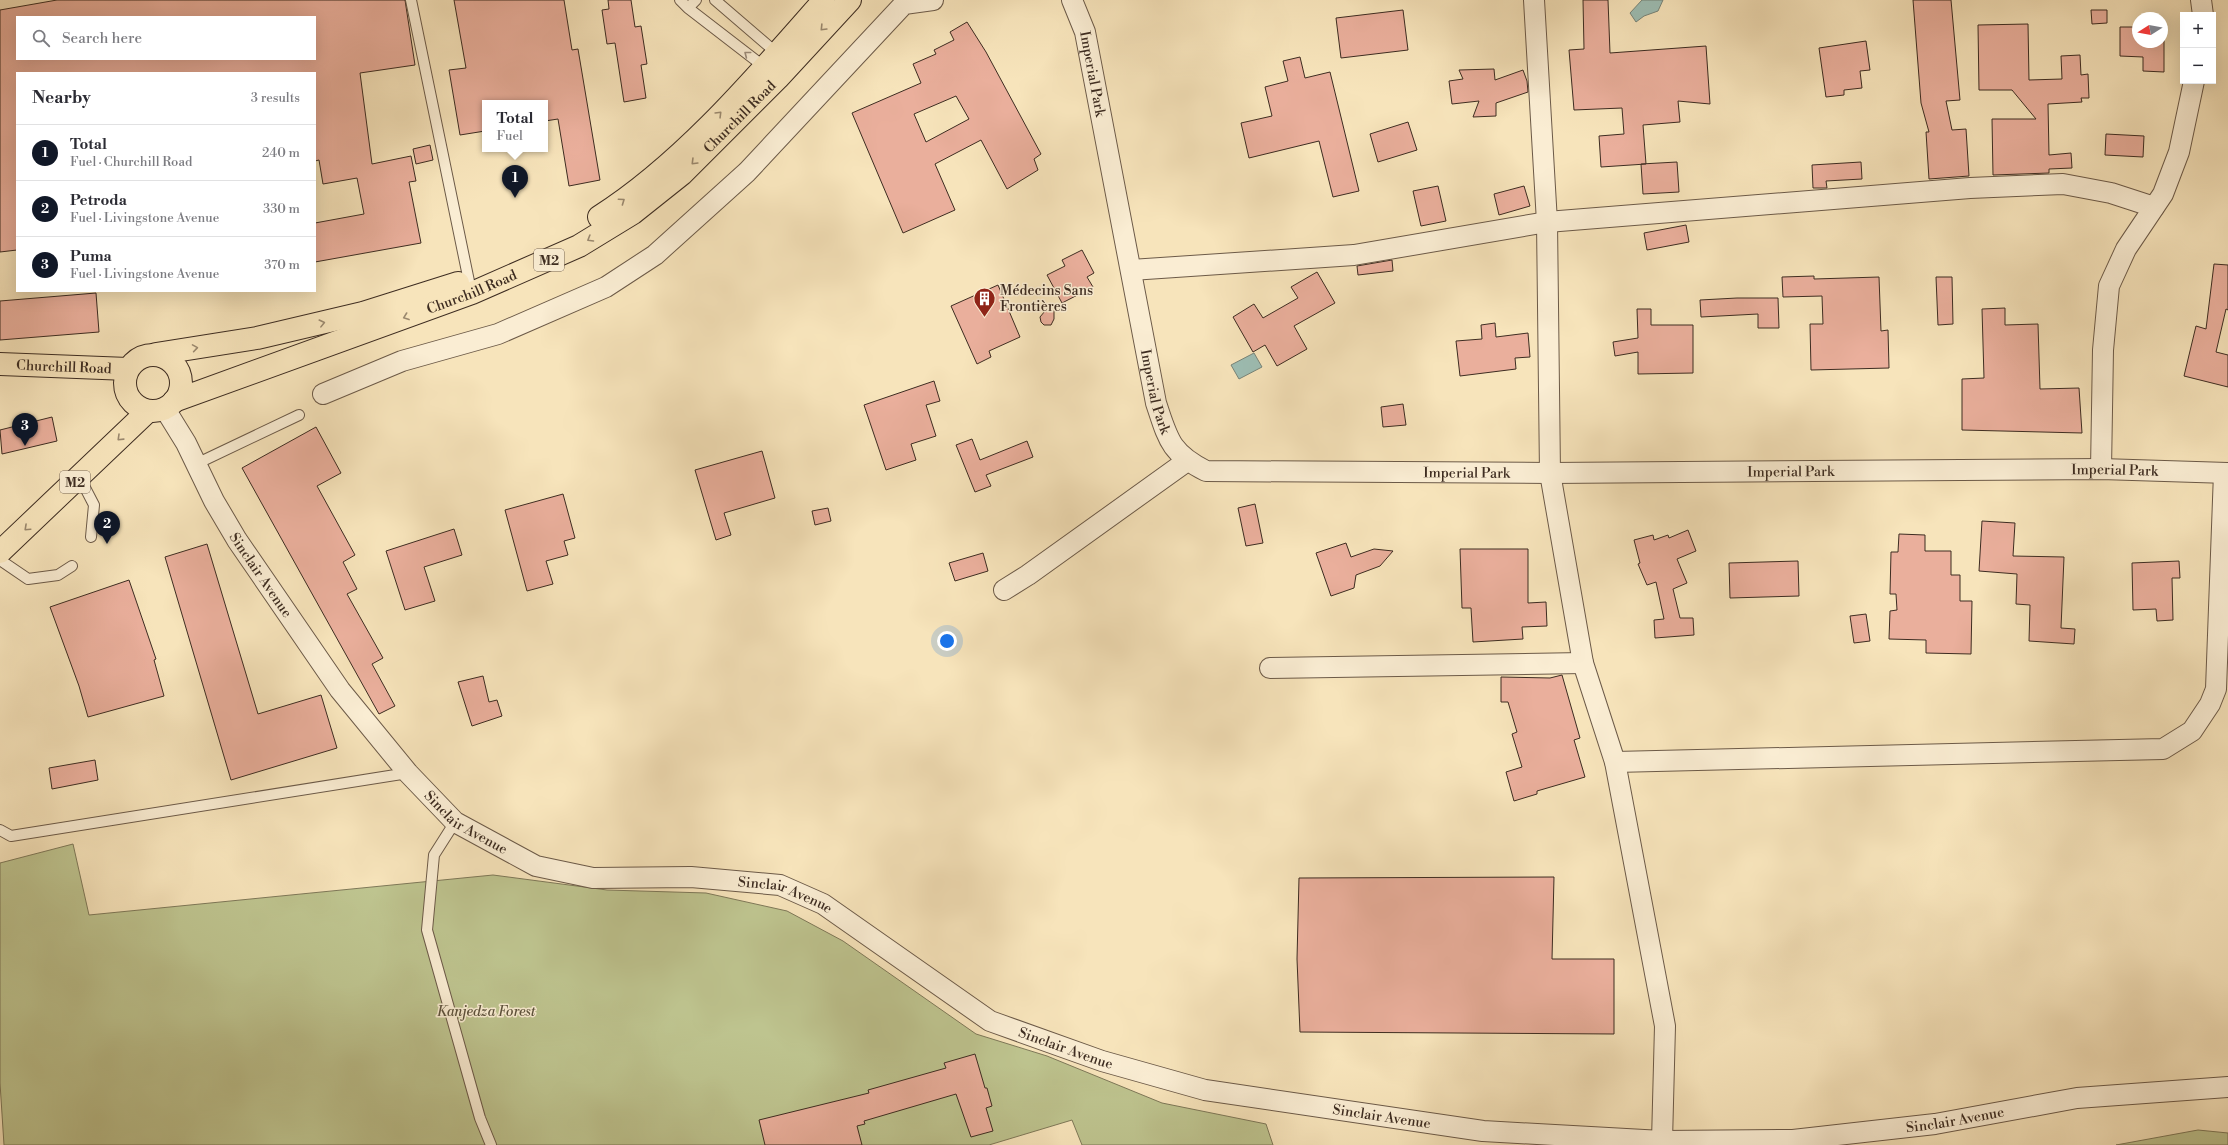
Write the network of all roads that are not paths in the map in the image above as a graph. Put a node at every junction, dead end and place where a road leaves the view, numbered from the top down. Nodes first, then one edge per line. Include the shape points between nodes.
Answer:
1 (411, 0) edge
2 (680, 0) edge
3 (696, 0) edge
4 (715, 0) edge
5 (824, 0) edge
6 (850, 0) edge
7 (933, 0) edge
8 (1072, 0) edge
9 (1534, 0) edge
10 (2201, 0) edge
11 (688, 8) junction
12 (2203, 12) edge
13 (777, 66) junction
14 (2193, 84) edge
15 (2154, 207) junction
16 (1547, 222) junction
17 (1130, 270) junction
18 (470, 287) junction
19 (156, 354) junction
20 (0, 364) edge
21 (128, 369) junction
22 (323, 394) dead end
23 (163, 407) junction
24 (299, 415) dead end
25 (1186, 461) junction
26 (196, 464) junction
27 (2101, 469) junction
28 (1550, 472) junction
29 (2226, 473) edge
30 (80, 478) junction
31 (90, 537) dead end
32 (0, 552) edge
33 (0, 560) edge
34 (72, 566) dead end
35 (1004, 590) dead end
36 (1583, 663) junction
37 (1270, 668) dead end
38 (1615, 762) junction
39 (408, 773) junction
40 (455, 822) junction
41 (0, 830) edge
42 (2228, 1087) edge
43 (1662, 1141) junction
44 (491, 1145) edge

1 - 18 lane
2 - 11 lane
3 - 11 lane
4 - 13 lane
5 - 13 highway, Churchill Road / M2
6 -> 13 highway, Churchill Road / M2
7 - 22 street via 904,4 747,172 655,255 606,287 498,334 402,361
8 - 17 street, Imperial Park via 1085,32
9 - 16 street
10 - 12 street
13 -> 11 lane
13 - 18 highway, Churchill Road / M2 via 624,201 572,234
14 - 15 street via 2179,152 2163,194
15 - 16 street via 2111,193 2063,184 1970,188
15 - 27 street via 2126,249 2109,286 2103,350
16 - 17 street via 1354,255
16 - 28 street
17 - 25 street, Imperial Park via 1156,402 1171,442
19 -> 18 highway, Churchill Road / M2 via 257,338
18 -> 23 highway, Churchill Road / M2
19 - 21 highway, Churchill Road via 140,358
19 - 23 highway via 174,364 181,383 179,393
20 - 21 highway, Churchill Road
21 - 23 highway, Churchill Road via 124,380 125,391 131,402 140,408
23 - 26 street, Sinclair Avenue
23 -> 30 highway, M2
24 - 26 lane
25 - 28 street, Imperial Park via 1206,471
25 - 35 street
26 - 39 street, Sinclair Avenue via 214,501 259,574 340,690
27 - 28 street, Imperial Park
27 - 29 street, Imperial Park
28 - 36 street
29 - 38 street via 2216,689 2210,704 2192,731 2163,749
30 - 31 lane via 94,505
30 -> 32 highway, M2
33 - 34 lane via 28,579 58,575
36 - 37 street
36 - 38 street
38 - 43 street via 1665,1026
39 - 40 street, Sinclair Avenue
39 - 41 lane via 11,836
40 - 43 street, Sinclair Avenue via 536,866 593,878 691,877 780,885 823,904 990,1021 1102,1062 1205,1090 1483,1131
40 - 44 lane via 434,855 427,930 480,1118
42 - 43 street, Sinclair Avenue via 2078,1098 1934,1124 1793,1140

